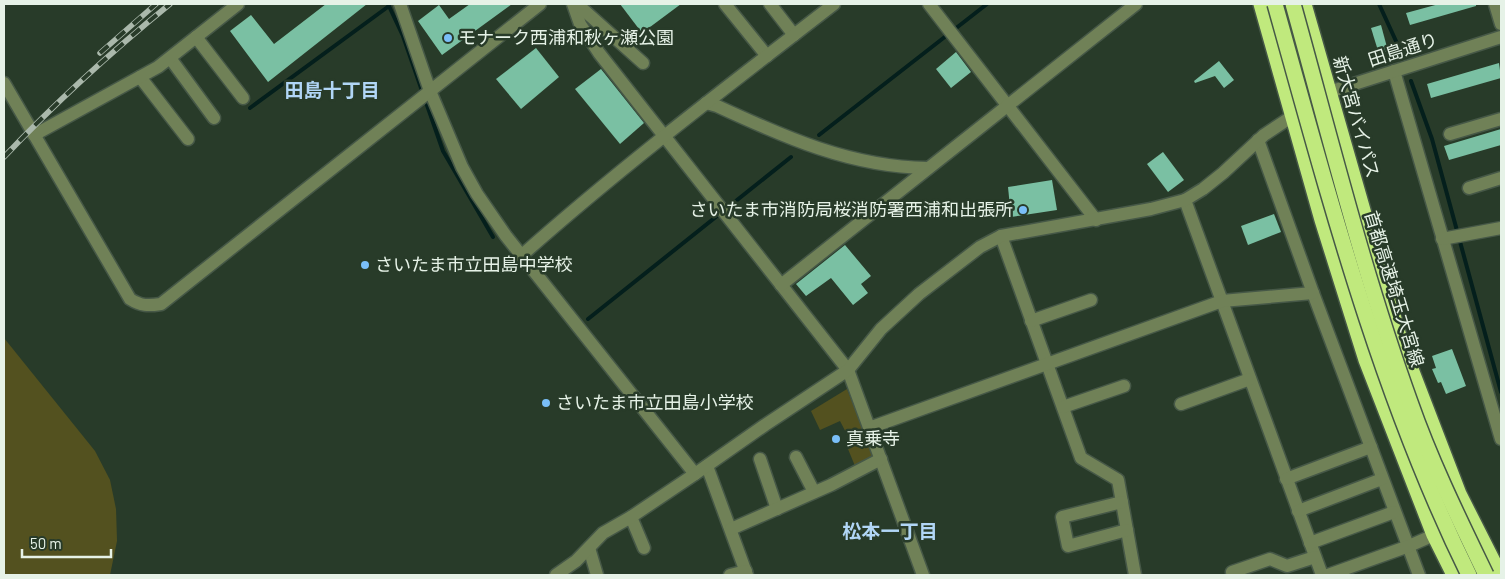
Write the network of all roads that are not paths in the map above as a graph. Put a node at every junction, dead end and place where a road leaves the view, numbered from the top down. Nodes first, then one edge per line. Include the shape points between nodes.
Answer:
1 (238, 4) edge
2 (400, 4) edge
3 (540, 4) edge
4 (575, 4) edge
5 (725, 4) edge
6 (770, 4) edge
7 (811, 4) edge
8 (834, 4) edge
9 (929, 4) edge
10 (1136, 4) edge
11 (1261, 4) edge
12 (1275, 4) edge
13 (1292, 4) edge
14 (1304, 4) edge
15 (1495, 4) edge
16 (820, 14) junction
17 (1501, 24) edge
18 (794, 35) junction
19 (196, 37) junction
20 (1501, 37) edge
21 (767, 56) junction
22 (170, 58) junction
23 (643, 63) dead end
24 (1394, 71) junction
25 (140, 77) junction
26 (4, 83) edge
27 (430, 91) junction
28 (1329, 92) junction
29 (244, 98) dead end
30 (706, 103) junction
31 (1007, 106) junction
32 (1292, 116) junction
33 (214, 118) dead end
34 (1501, 119) edge
35 (1450, 134) dead end
36 (34, 135) junction
37 (664, 136) junction
38 (188, 139) dead end
39 (1258, 140) junction
40 (927, 168) junction
41 (1501, 178) edge
42 (1469, 188) dead end
43 (1185, 200) junction
44 (1096, 220) junction
45 (1501, 228) edge
46 (1001, 236) junction
47 (1442, 239) junction
48 (521, 256) junction
49 (781, 285) junction
50 (1313, 293) junction
51 (1091, 300) dead end
52 (1222, 301) junction
53 (1031, 321) junction
54 (1047, 364) junction
55 (848, 370) junction
56 (1250, 378) junction
57 (1124, 386) dead end
58 (1181, 404) dead end
59 (1063, 407) junction
60 (869, 428) junction
61 (1501, 439) edge
62 (1371, 447) junction
63 (796, 457) dead end
64 (760, 459) dead end
65 (881, 459) junction
66 (707, 466) junction
67 (695, 474) junction
68 (1286, 478) junction
69 (1382, 479) junction
70 (814, 492) junction
71 (1122, 502) junction
72 (777, 508) junction
73 (1298, 511) junction
74 (1394, 512) junction
75 (631, 517) junction
76 (731, 529) junction
77 (1128, 530) junction
78 (1434, 535) junction
79 (1310, 543) junction
80 (1409, 546) junction
81 (589, 548) junction
82 (644, 548) dead end
83 (1315, 557) junction
84 (1232, 572) dead end
85 (1348, 572) edge
86 (747, 573) edge
87 (556, 575) edge
88 (597, 575) edge
89 (730, 575) edge
90 (923, 575) edge
91 (1136, 575) edge
92 (1322, 575) edge
93 (1328, 575) edge
94 (1419, 575) edge
95 (1454, 575) edge
96 (1469, 575) edge
97 (1486, 575) edge
98 (1500, 575) edge

1 - 19 street
2 - 27 street
3 - 27 street
4 - 23 street
4 - 37 street via 580,24 599,53
5 - 21 street
6 - 18 street
7 - 16 street
8 - 16 street
9 - 31 street
10 - 31 street
11 - 32 highway
12 - 96 highway, 首都高速埼玉大宮線, bridge via 1371,334 1401,417
13 - 97 highway, 首都高速埼玉大宮線, bridge via 1388,338 1439,474
14 - 28 highway, 新大宮バイパス
15 - 17 street
16 - 18 street
18 - 21 street
19 - 22 street
19 - 29 street
20 - 24 street, 田島通り
21 - 30 street
22 - 25 street
22 - 33 street
24 - 28 street, 田島通り
24 - 47 street
25 - 36 street
25 - 38 street
26 - 36 street
27 - 36 street via 161,304 147,306 130,300
27 - 48 street via 462,167
28 - 32 street, 田島通り
28 - 98 highway, 新大宮バイパス via 1400,344 1459,494
30 - 37 street
30 - 40 street via 820,150 879,165
31 - 40 street
31 - 44 street
32 - 39 street, 田島通り
32 - 78 highway via 1366,360
34 - 35 street
37 - 48 street
37 - 49 street
39 - 43 street, 田島通り via 1223,173
39 - 50 street
40 - 49 street
41 - 42 street
43 - 44 street, 田島通り
43 - 52 street
44 - 46 street, 田島通り
45 - 47 street
46 - 53 street
46 - 55 street, 田島通り via 980,247 919,294 881,329
47 - 61 street
48 - 67 street
49 - 55 street
50 - 52 street
50 - 62 street
51 - 53 street
52 - 54 street
52 - 56 street
53 - 54 street
54 - 59 street
54 - 60 street
55 - 60 street
55 - 66 street, 田島通り
56 - 58 street
56 - 68 street
57 - 59 street
59 - 71 street via 1081,458 1118,480
60 - 65 street
62 - 68 street
62 - 69 street
63 - 70 street
64 - 72 street
65 - 70 street
65 - 90 street
66 - 67 street, 田島通り
66 - 76 street
67 - 75 street, 田島通り
68 - 73 street
69 - 73 street
69 - 74 street
70 - 72 street
71 - 77 street
71 - 77 street via 1062,517 1068,546
72 - 76 street
73 - 79 street
74 - 79 street
74 - 80 street
75 - 81 street, 田島通り via 603,533
75 - 82 street
76 - 86 street
77 - 91 street
78 - 80 street
78 - 95 highway
79 - 83 street
80 - 85 street
80 - 94 street
81 - 87 street, 田島通り
81 - 88 street
83 - 84 street via 1287,566 1270,559
83 - 92 street
85 - 93 street
86 - 89 street

